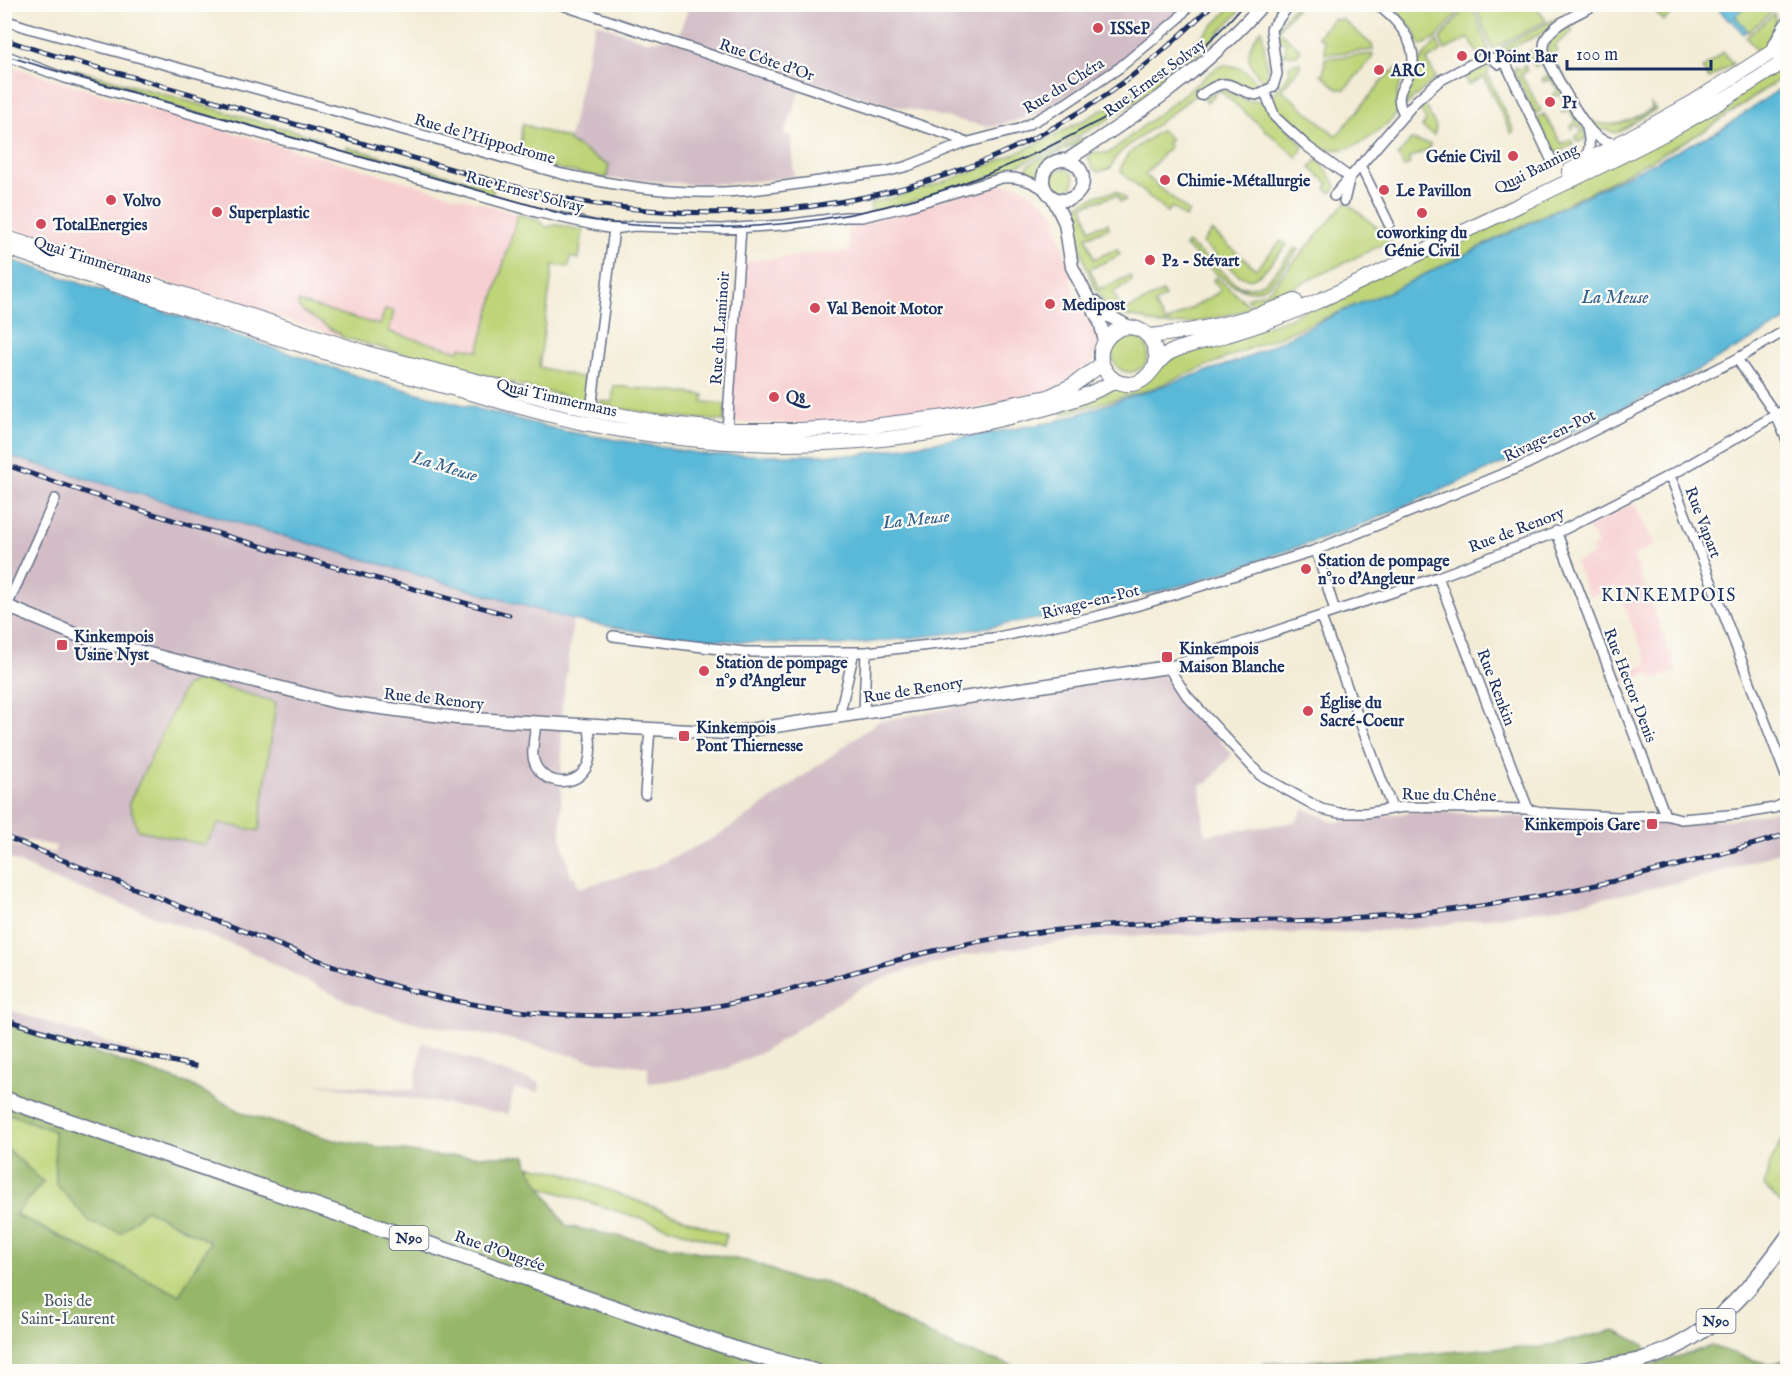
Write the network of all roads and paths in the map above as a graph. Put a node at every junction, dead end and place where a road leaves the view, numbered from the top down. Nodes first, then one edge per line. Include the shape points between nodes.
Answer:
1 (559, 4) edge
2 (1190, 4) edge
3 (1263, 4) edge
4 (1290, 4) edge
5 (1596, 4) edge
6 (1377, 5) edge
7 (4, 20) edge
8 (1788, 27) edge
9 (1783, 51) edge
10 (4, 55) edge
11 (1265, 92) junction
12 (1201, 95) dead end
13 (1403, 112) junction
14 (1586, 126) junction
15 (1626, 140) junction
16 (965, 143) junction
17 (1087, 147) junction
18 (1551, 159) dead end
19 (1067, 160) junction
20 (1360, 165) junction
21 (1080, 168) junction
22 (1572, 169) junction
23 (1349, 177) junction
24 (1050, 195) junction
25 (1334, 196) dead end
26 (1073, 198) junction
27 (1344, 201) dead end
28 (1065, 223) junction
29 (1389, 224) dead end
30 (741, 228) junction
31 (614, 229) junction
32 (4, 237) edge
33 (4, 247) edge
34 (1086, 292) junction
35 (1132, 328) junction
36 (1788, 329) edge
37 (1149, 336) junction
38 (1105, 341) junction
39 (1737, 358) junction
40 (1156, 363) junction
41 (1102, 364) junction
42 (1115, 381) junction
43 (1788, 408) edge
44 (591, 410) junction
45 (1776, 415) junction
46 (727, 430) junction
47 (1788, 443) edge
48 (1670, 475) junction
49 (56, 499) dead end
50 (1556, 531) junction
51 (1316, 550) junction
52 (1438, 577) junction
53 (6, 605) edge
54 (1335, 611) junction
55 (1321, 617) junction
56 (613, 636) dead end
57 (854, 652) junction
58 (866, 652) junction
59 (1168, 667) junction
60 (864, 713) junction
61 (839, 717) junction
62 (536, 723) junction
63 (589, 726) junction
64 (650, 729) junction
65 (1788, 782) edge
66 (645, 794) dead end
67 (1788, 802) edge
68 (1392, 808) junction
69 (1528, 809) junction
70 (1665, 815) junction
71 (4, 1099) edge
72 (1788, 1237) edge
73 (816, 1371) edge
74 (1574, 1371) edge

1 - 16 street, Rue Côte d'Or
2 - 16 street, Rue du Chéra via 1147,46 1065,104 1019,129
3 - 17 street, Rue Ernest Solvay via 1198,69
4 - 11 street via 1271,29 1277,74 1273,87
5 - 14 street via 1551,30 1543,45 1547,59
6 - 13 street via 1391,15 1409,43 1413,62 1400,93
7 - 16 street, Rue de l'Hippodrome via 516,162 607,183 701,192 739,191 889,171
8 - 9 highway
9 - 15 main road, Quai Banning
9 - 40 main road, Quai Banning via 1672,130 1276,319 1174,351
10 - 31 street, Rue Ernest Solvay via 77,82 536,212
11 - 12 street via 1257,95 1223,83
11 - 23 street via 1275,117
13 - 18 street via 1439,81 1485,57 1500,64 1508,60
13 - 20 street
14 - 15 street via 1604,141
14 - 22 street via 1591,146 1584,160
15 - 22 main road, Quai Banning
17 - 19 street, Rue Ernest Solvay
17 - 21 street
19 - 21 street
19 - 24 street via 1053,162 1046,169 1043,183
20 - 23 street
20 - 29 street
21 - 26 street via 1083,182
22 - 37 main road, Quai Banning via 1348,278 1263,314 1220,326
23 - 25 street
23 - 27 street
24 - 26 street via 1064,201
24 - 28 street
24 - 30 street, Rue Ernest Solvay via 1032,182 1002,178 868,216
26 - 28 street
28 - 34 street via 1072,267
30 - 31 street, Rue Ernest Solvay via 634,225
30 - 46 street, Rue du Laminoir
31 - 44 street
32 - 44 main road, Quai Timmermans via 370,354
33 - 42 main road, Quai Timmermans via 363,364 588,424 661,436 726,442 831,442 941,430 1049,408
34 - 35 street via 1109,316
34 - 38 street
35 - 37 main road
35 - 38 main road via 1122,329
36 - 39 street, Rivage-en-Pot
37 - 40 main road via 1157,352
38 - 41 main road
39 - 45 street
39 - 51 street, Rivage-en-Pot via 1527,464
40 - 42 main road, Quai Banning via 1152,373 1141,381
41 - 42 main road
41 - 46 main road, Quai Timmermans via 1048,397 946,417 862,427
43 - 45 street, Rue de Renory
44 - 46 main road, Quai Timmermans
45 - 47 street
45 - 48 street, Rue de Renory
48 - 50 street, Rue de Renory
48 - 65 street, Rue Vapart
49 - 53 street
50 - 52 street, Rue de Renory
50 - 70 street, Rue Hector Denis
51 - 54 street
51 - 58 street, Rivage-en-Pot via 1084,620 993,638
52 - 54 street, Rue de Renory
52 - 69 street, Rue Renkin
53 - 62 street, Rue de Renory via 79,636 324,700 439,717
54 - 55 street, Rue de Renory
55 - 59 street, Rue de Renory
55 - 68 street
56 - 57 street, Rivage-en-Pot via 744,652
57 - 58 street, Rivage-en-Pot
57 - 61 street
58 - 60 street
59 - 60 street, Rue de Renory
59 - 68 street, Rue du Chêne via 1204,716 1272,784 1321,809 1339,813
60 - 61 street, Rue de Renory
61 - 64 street, Rue de Renory via 729,734
62 - 63 street, Rue de Renory
62 - 63 street via 536,767 549,780 559,782 574,779 586,769 590,761
63 - 64 street, Rue de Renory
64 - 66 street
67 - 70 street, Rue du Chêne via 1740,814 1681,819
68 - 69 street, Rue du Chêne
69 - 70 street, Rue du Chêne via 1618,818
71 - 73 main road, Rue d'Ougrée / N90 via 740,1351
72 - 74 main road, N90 via 1748,1291 1701,1332 1680,1345 1638,1361

